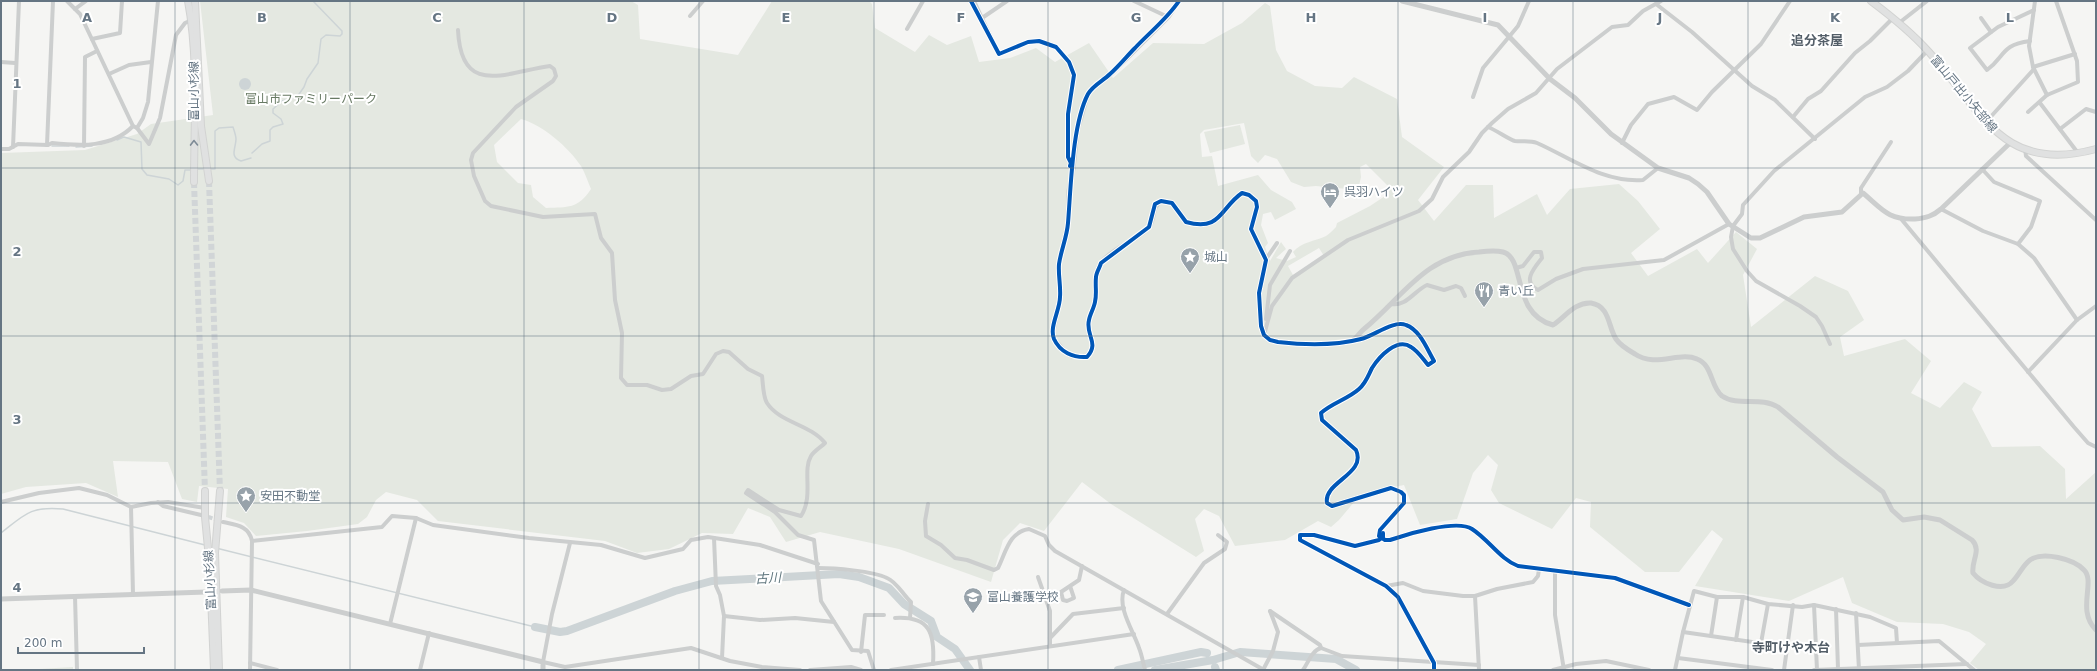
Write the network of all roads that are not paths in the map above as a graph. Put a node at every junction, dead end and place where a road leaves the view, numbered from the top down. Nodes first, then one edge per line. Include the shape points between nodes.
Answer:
1 (18, 1) edge
2 (53, 1) edge
3 (67, 1) edge
4 (86, 1) edge
5 (122, 1) edge
6 (158, 1) edge
7 (188, 1) edge
8 (195, 1) edge
9 (703, 1) edge
10 (923, 1) edge
11 (974, 1) edge
12 (1007, 1) edge
13 (1134, 1) edge
14 (1179, 1) edge
15 (1529, 1) edge
16 (1662, 1) edge
17 (1790, 1) edge
18 (1871, 1) edge
19 (1927, 1) edge
20 (2035, 1) edge
21 (2056, 1) edge
22 (1405, 2) edge
23 (1656, 4) junction
24 (75, 9) junction
25 (2034, 10) junction
26 (690, 16) dead end
27 (1168, 16) junction
28 (982, 18) junction
29 (1893, 18) junction
30 (1981, 18) dead end
31 (192, 20) junction
32 (1899, 23) junction
33 (907, 29) dead end
34 (458, 30) dead end
35 (1991, 32) junction
36 (1511, 36) junction
37 (92, 39) junction
38 (2030, 41) junction
39 (1928, 50) junction
40 (97, 51) junction
41 (1001, 54) dead end
42 (2074, 54) junction
43 (1, 62) edge
44 (151, 62) junction
45 (15, 63) junction
46 (2033, 68) junction
47 (1734, 69) junction
48 (109, 74) junction
49 (1550, 79) junction
50 (2047, 95) junction
51 (1473, 97) dead end
52 (2040, 103) junction
53 (2028, 112) dead end
54 (2096, 112) edge
55 (1793, 116) junction
56 (1985, 122) junction
57 (135, 127) junction
58 (1488, 127) junction
59 (2060, 129) junction
60 (1815, 139) junction
61 (1891, 142) dead end
62 (2010, 142) junction
63 (1622, 144) junction
64 (47, 145) junction
65 (84, 146) junction
66 (13, 147) junction
67 (1, 149) edge
68 (2025, 149) junction
69 (2096, 149) edge
70 (2078, 154) junction
71 (1658, 168) junction
72 (1982, 169) junction
73 (209, 181) tunnel mouth
74 (194, 182) tunnel mouth
75 (1861, 194) junction
76 (1941, 209) junction
77 (1902, 220) junction
78 (2096, 220) edge
79 (1731, 225) junction
80 (1277, 243) dead end
81 (2018, 244) junction
82 (1290, 251) dead end
83 (1266, 259) junction
84 (1516, 268) junction
85 (1465, 296) dead end
86 (1391, 304) junction
87 (2096, 306) edge
88 (2077, 320) junction
89 (1267, 323) junction
90 (1264, 335) junction
91 (1353, 340) junction
92 (1830, 344) dead end
93 (2028, 372) junction
94 (2096, 447) edge
95 (205, 491) tunnel mouth
96 (220, 492) tunnel mouth
97 (1, 502) edge
98 (157, 502) junction
99 (928, 504) dead end
100 (131, 507) junction
101 (205, 508) junction
102 (201, 515) tunnel mouth
103 (416, 518) junction
104 (223, 522) tunnel mouth
105 (1218, 535) dead end
106 (714, 538) junction
107 (252, 541) junction
108 (570, 543) junction
109 (1082, 566) junction
110 (818, 567) junction
111 (1539, 569) junction
112 (1555, 570) junction
113 (1038, 577) dead end
114 (1070, 586) dead end
115 (1386, 586) dead end
116 (251, 590) junction
117 (1124, 590) junction
118 (222, 591) dead end
119 (206, 592) dead end
120 (133, 594) junction
121 (75, 596) junction
122 (1475, 596) junction
123 (1717, 597) junction
124 (1742, 597) junction
125 (1, 599) edge
126 (1768, 604) junction
127 (1689, 605) junction
128 (1793, 605) junction
129 (1814, 605) junction
130 (1124, 608) junction
131 (1836, 609) junction
132 (1856, 613) junction
133 (1167, 614) junction
134 (884, 615) dead end
135 (724, 616) junction
136 (910, 616) junction
137 (895, 618) dead end
138 (834, 622) junction
139 (390, 624) junction
140 (2096, 630) edge
141 (1683, 632) junction
142 (429, 633) junction
143 (1134, 634) junction
144 (1711, 636) junction
145 (1050, 638) junction
146 (1736, 640) junction
147 (1761, 643) junction
148 (1897, 643) junction
149 (1858, 645) junction
150 (1050, 646) junction
151 (1787, 647) junction
152 (1321, 648) junction
153 (861, 652) junction
154 (979, 657) junction
155 (722, 658) junction
156 (1678, 658) junction
157 (544, 662) junction
158 (250, 663) junction
159 (933, 664) junction
160 (1967, 664) junction
161 (1479, 665) junction
162 (1144, 666) edge
163 (1564, 668) edge
164 (1838, 669) junction
165 (1859, 669) edge
166 (77, 670) edge
167 (214, 670) edge
168 (219, 670) edge
169 (250, 670) edge
170 (277, 670) edge
171 (420, 670) edge
172 (543, 670) edge
173 (800, 670) edge
174 (810, 670) edge
175 (861, 670) edge
176 (874, 670) edge
177 (891, 670) edge
178 (981, 670) edge
179 (1264, 670) edge
180 (1303, 670) edge
181 (1479, 670) edge
182 (1553, 670) edge
183 (1649, 670) edge
184 (1675, 670) edge
185 (1772, 670) edge
186 (1784, 670) edge
187 (1814, 670) edge
188 (1817, 670) edge
189 (1974, 670) edge

1 - 45 street
2 - 64 street
3 - 24 street
4 - 24 street
5 - 37 street via 120,33
6 - 44 street
7 - 31 main road, 富山小杉線
8 - 73 main road, 富山小杉線 via 201,126
9 - 26 street
10 - 33 street
11 - 28 street
12 - 28 street
13 - 27 street
14 - 27 street
15 - 36 street
16 - 23 street
17 - 47 street via 1761,44
18 - 29 main road, 富山戸出小矢部線
19 - 32 street
20 - 25 street
21 - 42 street
22 - 36 street via 1488,22
23 - 47 street
23 - 49 street via 1643,11 1628,25 1612,27 1557,69
24 - 37 street
25 - 35 street
25 - 38 street
27 - 83 street via 1111,74 1092,88 1087,96 1077,131 1069,191 1068,224 1059,263 1060,298 1053,331 1054,339 1072,356 1087,357 1092,352 1093,345 1088,328 1095,302 1099,268 1105,260 1148,227 1153,208 1161,201 1172,203 1186,222 1206,224 1216,221 1242,193 1250,195 1256,201 1257,207 1252,229
28 - 41 street via 996,50
29 - 32 main road, 富山戸出小矢部線
29 - 55 street
30 - 35 street
31 - 57 street via 185,23 176,35 160,118 149,144
74 -> 31 main road, 富山小杉線
32 - 39 main road, 富山戸出小矢部線
34 - 110 street via 459,48 464,61 477,72 497,77 550,66 554,70 556,76 553,81 516,107 477,148 471,160 474,176 485,201 491,206 543,217 595,214 601,238 612,253 615,300 622,333 621,378 627,385 671,389 691,376 703,374 716,354 722,351 729,352 748,369 762,376 766,402 781,416 799,424 825,443 809,461 807,508 801,516 780,510 756,493 748,490 746,493 775,512 798,535 814,540
35 - 38 street via 1970,48 1987,70 2010,46
36 - 49 street
36 - 51 street via 1483,68
37 - 40 street
38 - 46 street
39 - 56 main road, 富山戸出小矢部線
39 - 60 street via 1908,71 1887,87 1865,97
40 - 48 street
40 - 65 street via 85,57
42 - 46 street
42 - 50 street via 2078,82
43 - 45 street
44 - 48 street via 129,65
44 - 57 street via 148,102 143,118
45 - 66 street
46 - 50 street
46 - 56 street
47 - 55 street
47 - 63 street via 1697,110 1674,96 1648,104 1631,125
48 - 57 street
49 - 58 street via 1536,93 1508,109
49 - 63 street via 1575,98
50 - 52 street
52 - 53 street
52 - 59 street
54 - 59 street via 2086,109
55 - 60 street
56 - 62 main road, 富山戸出小矢部線
57 - 65 street via 124,135
58 - 71 street via 1515,141 1535,142 1589,170 1643,180
58 - 89 street via 1469,152 1443,177 1432,199 1418,211 1348,240 1292,278 1272,306
59 - 70 street
60 - 79 street via 1756,190 1743,205 1742,214
61 - 75 street via 1861,188
62 - 68 main road, 富山戸出小矢部線
62 - 72 street
63 - 71 street
64 - 65 street via 52,143
64 - 66 street via 18,144
66 - 67 street
68 - 70 main road, 富山戸出小矢部線 via 2054,155
68 - 78 street via 2026,156
69 - 70 main road, 富山戸出小矢部線
71 - 79 street via 1689,178 1698,184
72 - 76 street
72 - 81 street via 1994,182 2040,200 2031,227
75 - 77 street via 1863,193 1885,213
75 - 79 street via 1842,212 1804,217 1760,238 1751,238
76 - 77 street via 1928,218
76 - 81 street via 1983,231
77 - 93 street
79 - 84 street via 1664,260 1583,269 1561,276 1538,290 1529,278 1542,258 1541,252 1534,252 1523,266
79 - 92 street via 1732,249 1747,271 1756,281 1816,318
80 - 83 street
81 - 88 street via 2034,258
82 - 89 street via 1270,284
83 - 90 street via 1259,293
84 - 86 street via 1511,256 1496,251 1455,255 1427,270
84 - 140 street via 1521,292 1528,308 1538,319 1553,325 1576,306 1591,303 1606,314 1616,340 1636,356 1659,360 1697,358 1705,364 1716,388 1723,396 1736,400 1772,403 1778,407 1837,457 1884,492 1898,517 1907,520 1924,517 1940,520 1974,542 1977,554 1972,568 1973,573 1983,582 2008,585 2026,564 2036,557 2050,556 2084,569 2088,575 2088,618
85 - 86 street via 1461,288 1456,286 1444,290 1427,285 1405,302
86 - 91 street
87 - 88 street
88 - 93 street
89 - 90 street
90 - 91 street via 1270,340 1290,344 1329,344
91 - 111 street via 1369,337 1399,323 1405,324 1417,332 1434,361 1428,365 1411,347 1394,346 1374,366 1359,390 1321,414 1322,420 1356,450 1358,455 1357,465 1330,491 1327,503 1332,506 1391,488 1397,489 1404,495 1404,503 1380,530 1379,536 1385,540 1421,530 1466,527 1512,564
93 - 94 street via 2088,443
95 - 101 main road, 富山小杉線
96 - 168 main road, 富山小杉線 via 215,553
97 - 100 street via 39,493 79,488 107,495
98 - 100 street
98 - 101 street
98 - 102 street via 163,506
99 - 109 street via 926,536 939,543 955,558 994,570 998,568 1015,534 1029,529 1045,536 1055,551
100 - 120 street
101 - 167 main road, 富山小杉線
103 - 107 street via 392,516 382,527
103 - 108 street via 434,525
103 - 139 street
104 - 107 street via 244,527 250,533
105 - 133 street via 1227,542 1225,549 1204,563
106 - 108 street via 691,540 683,549 645,558 601,545
106 - 110 street via 760,545
106 - 135 street via 716,586
107 - 116 street
108 - 157 street via 552,614
109 - 114 street via 1079,580
109 - 117 street
110 - 136 street via 887,578 896,584 911,602
110 - 138 street via 821,601
111 - 112 street
111 - 122 street via 1538,576 1532,582
112 - 127 street via 1615,578
112 - 163 street via 1555,615
113 - 145 street via 1050,611
115 - 122 street via 1403,583 1422,591
116 - 118 street
116 - 139 street
116 - 158 street
117 - 130 street
117 - 133 street
119 - 120 street
120 - 121 street
121 - 125 street
121 - 166 street
122 - 161 street
123 - 124 street
123 - 127 street via 1694,591
123 - 144 street
124 - 126 street
124 - 146 street
126 - 128 street
126 - 147 street
127 - 141 street
128 - 129 street
128 - 151 street
129 - 131 street
129 - 188 street
130 - 143 street
130 - 145 street via 1073,614
131 - 132 street
131 - 164 street
132 - 148 street via 1896,628
132 - 149 street
133 - 179 street
134 - 153 street via 865,615
135 - 138 street via 760,620 795,618
135 - 155 street
136 - 137 street
136 - 159 street via 926,625 933,640
138 - 153 street via 852,650
139 - 142 street
141 - 144 street
141 - 156 street
142 - 157 street
142 - 171 street
143 - 150 street
143 - 162 street
144 - 146 street
145 - 150 street
146 - 147 street
147 - 151 street
148 - 149 street
148 - 160 street via 1939,641
149 - 165 street
150 - 154 street
151 - 186 street
152 - 161 street via 1342,656
152 - 179 street via 1270,611 1278,632
152 - 180 street via 1317,649
153 - 176 street via 868,651
154 - 159 street
154 - 178 street
155 - 157 street via 691,648 565,667
155 - 173 street via 762,667
156 - 184 street
156 - 185 street
157 - 172 street
158 - 169 street
158 - 170 street
159 - 177 street
160 - 165 street
160 - 189 street
161 - 181 street
163 - 182 street
163 - 183 street via 1606,661
164 - 165 street
164 - 188 street
174 - 175 street via 852,667
187 - 188 street

